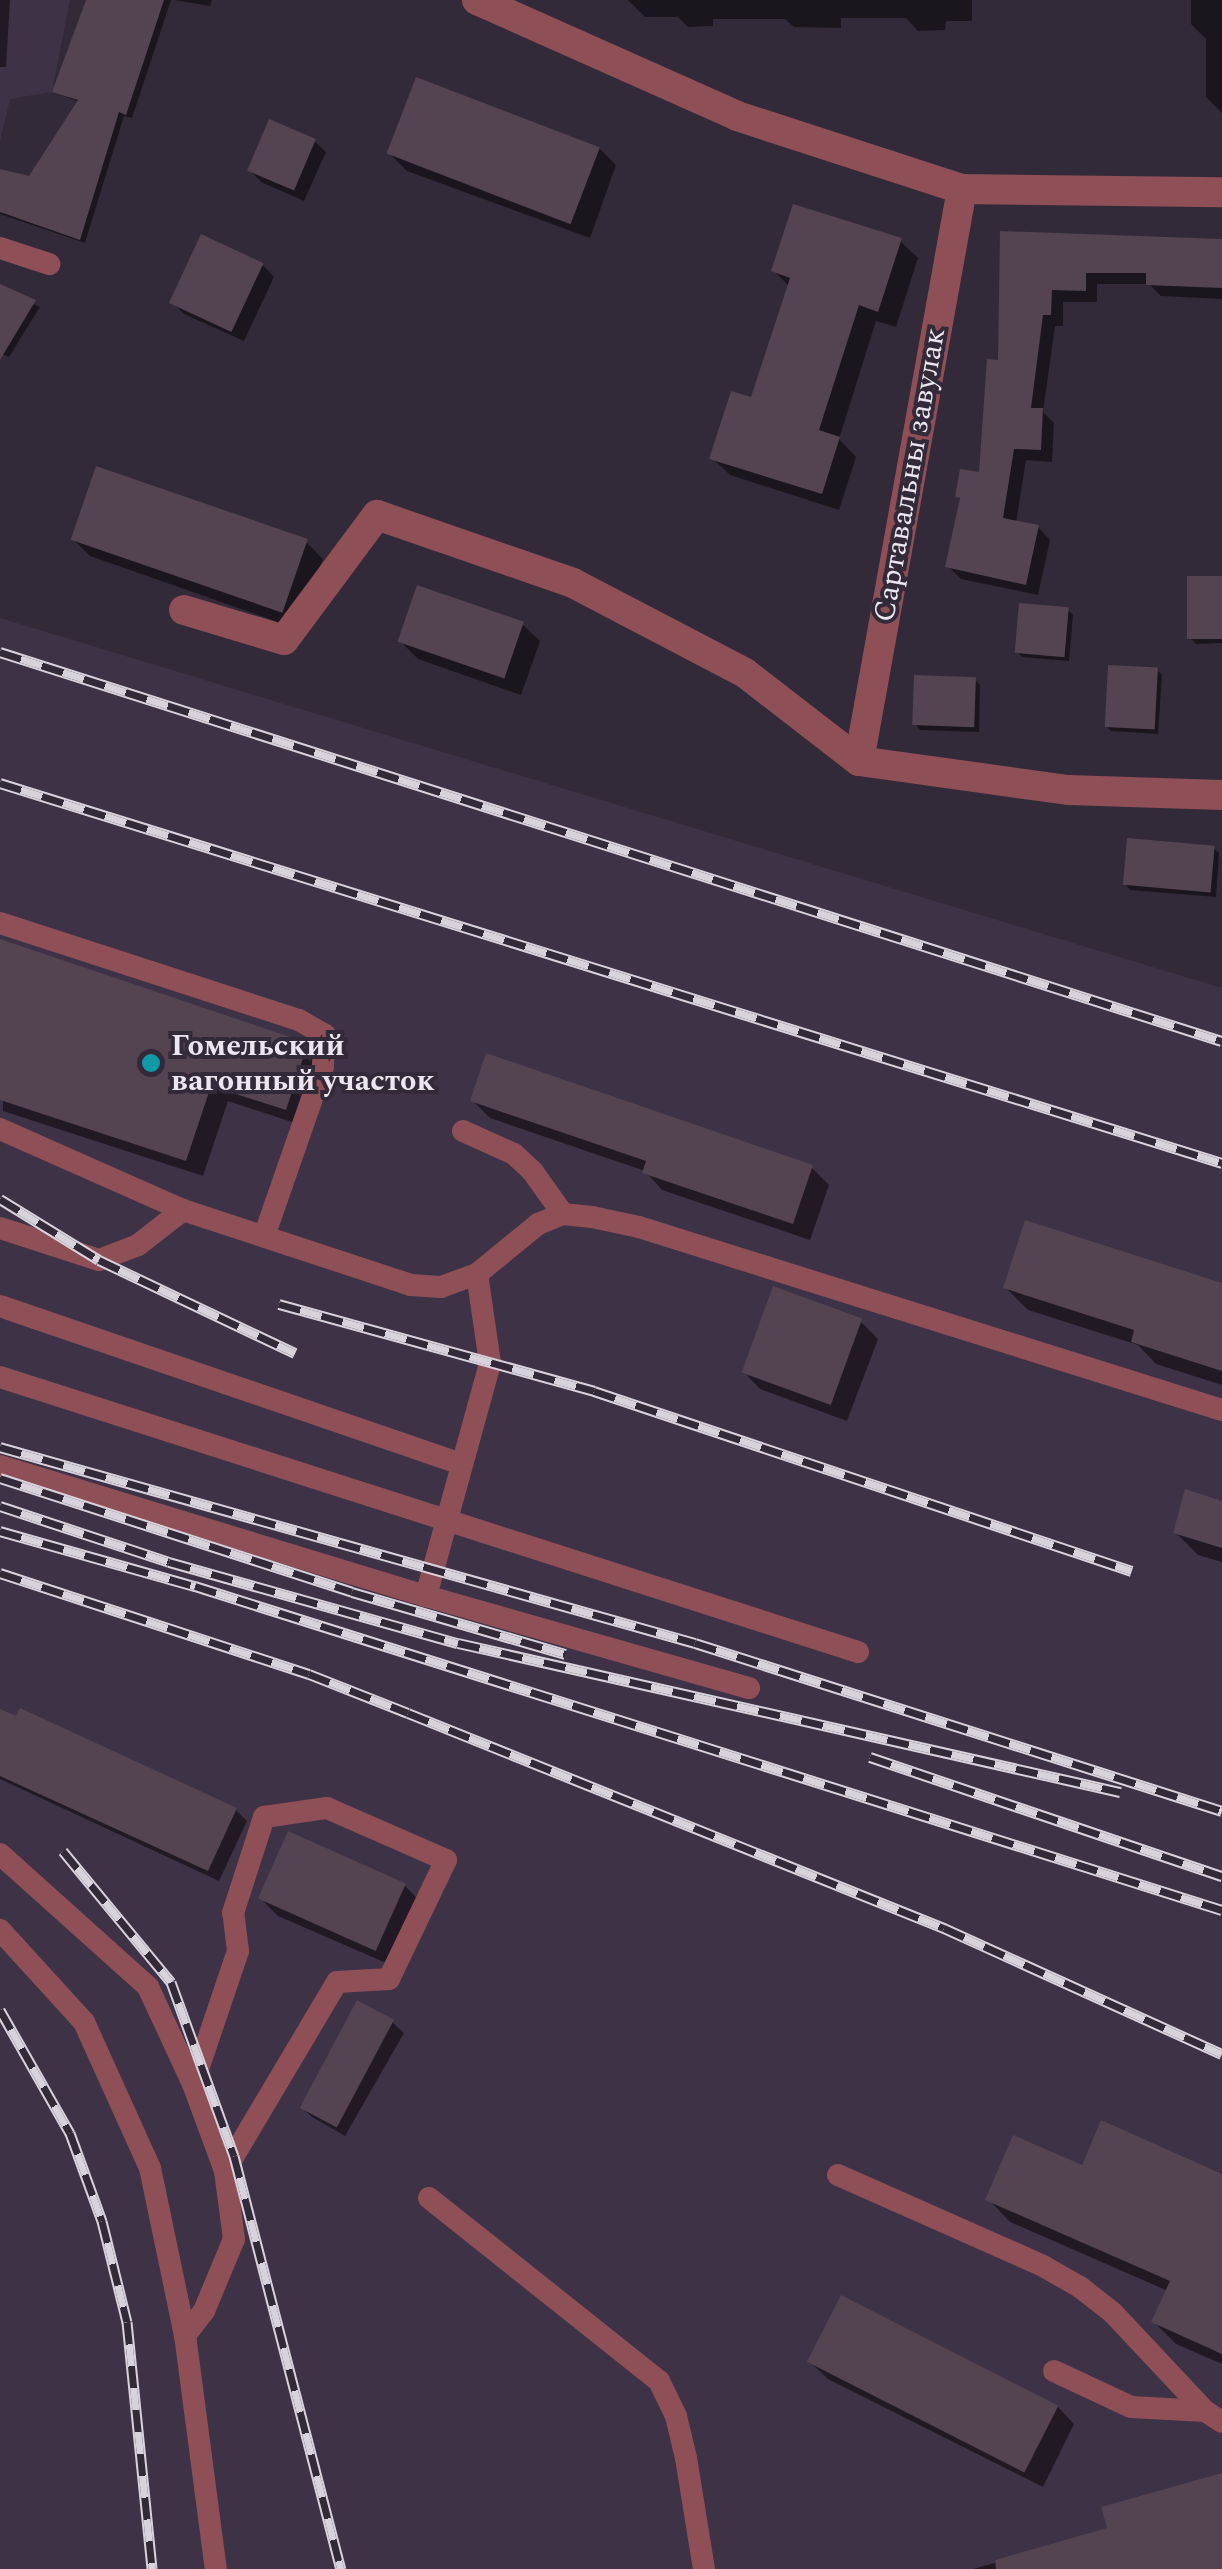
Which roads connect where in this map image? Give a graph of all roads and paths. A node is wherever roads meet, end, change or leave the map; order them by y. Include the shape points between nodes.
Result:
1 (477, 0) edge
2 (962, 189) junction
3 (1222, 192) edge
4 (0, 248) edge
5 (49, 264) dead end
6 (184, 610) dead end
7 (859, 761) junction
8 (1222, 795) edge
9 (0, 923) edge
10 (0, 1129) edge
11 (464, 1131) dead end
12 (183, 1210) junction
13 (563, 1214) junction
14 (0, 1228) edge
15 (264, 1236) junction
16 (476, 1274) junction
17 (0, 1306) edge
18 (0, 1377) edge
19 (1222, 1410) edge
20 (462, 1464) junction
21 (0, 1466) edge
22 (446, 1522) junction
23 (426, 1596) junction
24 (858, 1652) dead end
25 (748, 1688) dead end
26 (0, 1854) edge
27 (0, 1930) edge
28 (193, 2084) junction
29 (225, 2171) junction
30 (838, 2175) dead end
31 (429, 2198) dead end
32 (185, 2334) junction
33 (1054, 2371) dead end
34 (1214, 2417) edge
35 (216, 2569) edge
36 (704, 2569) edge

1 - 2 street via 737,116
2 - 3 street
2 - 7 street, Сартавальны завулак
4 - 5 lane
6 - 7 street via 284,640 376,515 573,583 745,673
7 - 8 street via 1068,790
9 - 15 lane via 299,1020 325,1035 324,1067
10 - 12 lane
11 - 13 lane via 514,1154
12 - 14 lane via 138,1246 99,1260
12 - 15 lane
13 - 16 lane via 538,1224
13 - 19 lane via 638,1227
15 - 16 lane via 411,1285 441,1287
16 - 20 lane via 490,1363
17 - 20 lane
18 - 22 lane
20 - 22 lane
21 - 23 lane
22 - 23 lane
22 - 24 lane
23 - 25 lane
26 - 28 lane via 148,1987
27 - 32 lane via 84,2022 150,2168
28 - 29 lane
28 - 29 lane via 238,1950 233,1914 264,1817 326,1808 446,1860 389,1979 338,1982
29 - 32 lane via 234,2240 204,2311
30 - 34 lane via 1080,2287
31 - 36 lane via 659,2381 676,2416
32 - 35 lane
33 - 34 lane via 1131,2408

